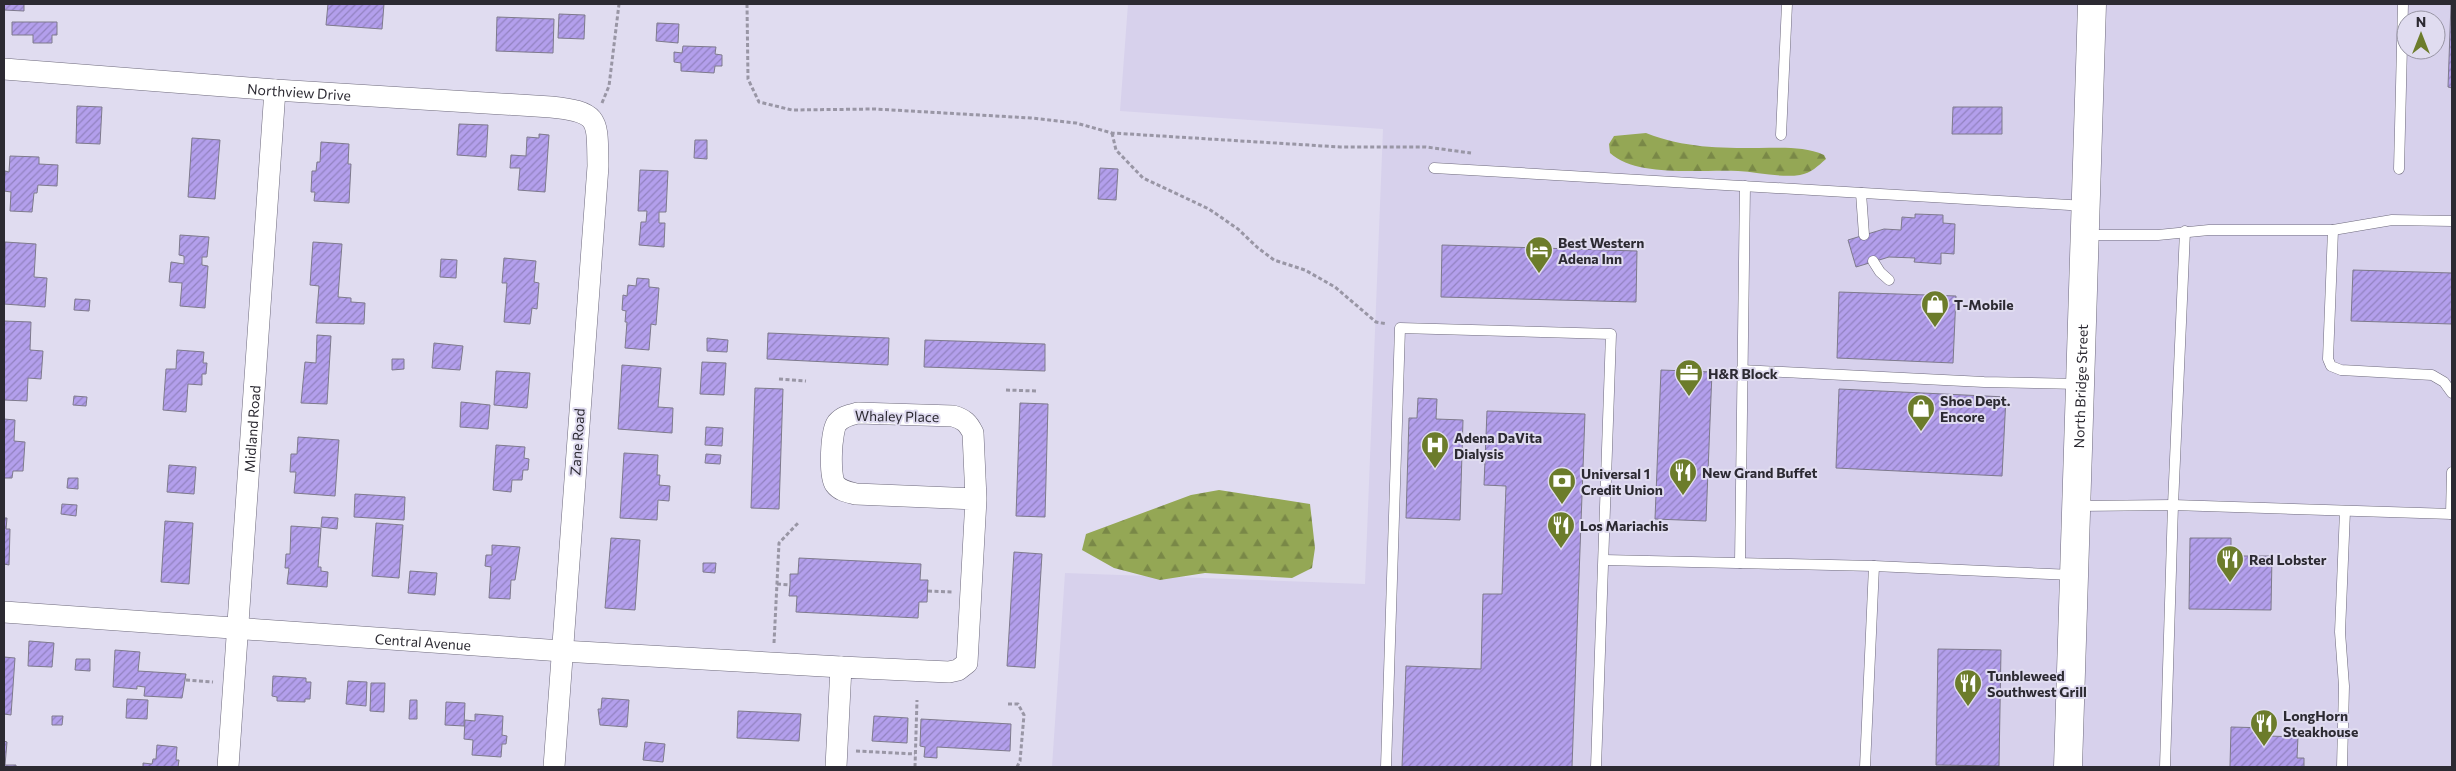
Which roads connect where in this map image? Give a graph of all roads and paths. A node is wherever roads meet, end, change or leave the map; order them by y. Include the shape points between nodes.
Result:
1 (620, 4) edge
2 (747, 4) edge
3 (1786, 4) edge
4 (2092, 4) edge
5 (2403, 4) edge
6 (4, 69) edge
7 (275, 90) junction
8 (592, 118) junction
9 (1112, 133) junction
10 (1781, 135) dead end
11 (1474, 154) dead end
12 (1434, 168) dead end
13 (2399, 169) dead end
14 (1745, 186) junction
15 (1861, 193) junction
16 (2086, 206) junction
17 (2452, 221) edge
18 (2333, 230) junction
19 (2185, 231) junction
20 (1864, 235) dead end
21 (2086, 235) junction
22 (1873, 262) dead end
23 (1889, 280) dead end
24 (1400, 328) junction
25 (1741, 370) junction
26 (779, 379) dead end
27 (806, 381) dead end
28 (2081, 384) junction
29 (1006, 390) dead end
30 (1036, 391) dead end
31 (2452, 393) edge
32 (2452, 472) edge
33 (976, 499) junction
34 (2076, 506) junction
35 (2173, 506) junction
36 (2345, 510) junction
37 (2451, 514) edge
38 (799, 522) dead end
39 (1604, 560) junction
40 (1740, 563) junction
41 (1874, 566) junction
42 (2075, 575) junction
43 (777, 584) junction
44 (790, 584) dead end
45 (4, 612) edge
46 (238, 629) junction
47 (562, 651) junction
48 (773, 663) junction
49 (841, 667) junction
50 (186, 680) dead end
51 (234, 682) junction
52 (917, 700) dead end
53 (1008, 704) dead end
54 (849, 750) dead end
55 (916, 754) junction
56 (228, 767) edge
57 (554, 767) edge
58 (836, 767) edge
59 (915, 767) edge
60 (1017, 767) edge
61 (1386, 767) edge
62 (1596, 767) edge
63 (1865, 767) edge
64 (2068, 767) edge
65 (2165, 767) edge
66 (2342, 767) edge

1 - 8 path via 609,86
2 - 9 path via 748,79 759,102 792,110 876,109 1031,118 1076,123
3 - 10 lane
4 - 16 main road, North Bridge Street
5 - 13 lane
6 - 7 street, Northview Drive
7 - 8 street, Northview Drive via 551,107 584,112
7 - 46 street, Midland Road
8 - 47 street, Zane Road via 596,127 598,166
9 - 11 path via 1340,147 1426,147
9 - 24 path via 1116,150 1144,178 1208,209 1238,229 1274,260 1305,270 1335,287 1376,322
12 - 14 lane
14 - 15 lane
14 - 25 lane
15 - 16 lane
15 - 20 lane
16 - 21 main road, North Bridge Street
17 - 18 lane via 2392,220
18 - 19 lane
18 - 31 lane via 2328,350 2331,366 2341,370 2432,375 2444,382
19 - 21 lane via 2158,235
19 - 35 lane
21 - 28 main road, North Bridge Street
22 - 23 lane
24 - 39 lane via 1612,334
24 - 61 lane
25 - 28 lane
25 - 40 lane
26 - 27 path
28 - 34 main road, North Bridge Street
29 - 30 path
32 - 37 lane
33 - 33 street, Whaley Place via 973,434 969,424 962,419 858,413 845,416 837,423 833,432 832,470 835,483 842,491
33 - 49 street, Whaley Place via 967,663 949,672
34 - 35 lane
34 - 42 main road, North Bridge Street
35 - 36 lane
35 - 65 lane
36 - 37 lane
36 - 66 lane via 2340,632 2344,686
38 - 43 path via 779,543
39 - 40 lane
39 - 62 lane
40 - 41 lane
41 - 42 lane
41 - 63 lane
42 - 64 main road, North Bridge Street
43 - 44 path
43 - 48 path
45 - 46 street, Central Avenue
46 - 47 street, Central Avenue
46 - 51 street, Midland Road
47 - 48 street, Central Avenue
47 - 57 street, Zane Road
48 - 49 street, Central Avenue
49 - 58 street
50 - 51 path
51 - 56 street, Midland Road
52 - 55 path
53 - 60 path via 1018,704 1024,715
54 - 55 path
55 - 59 path

